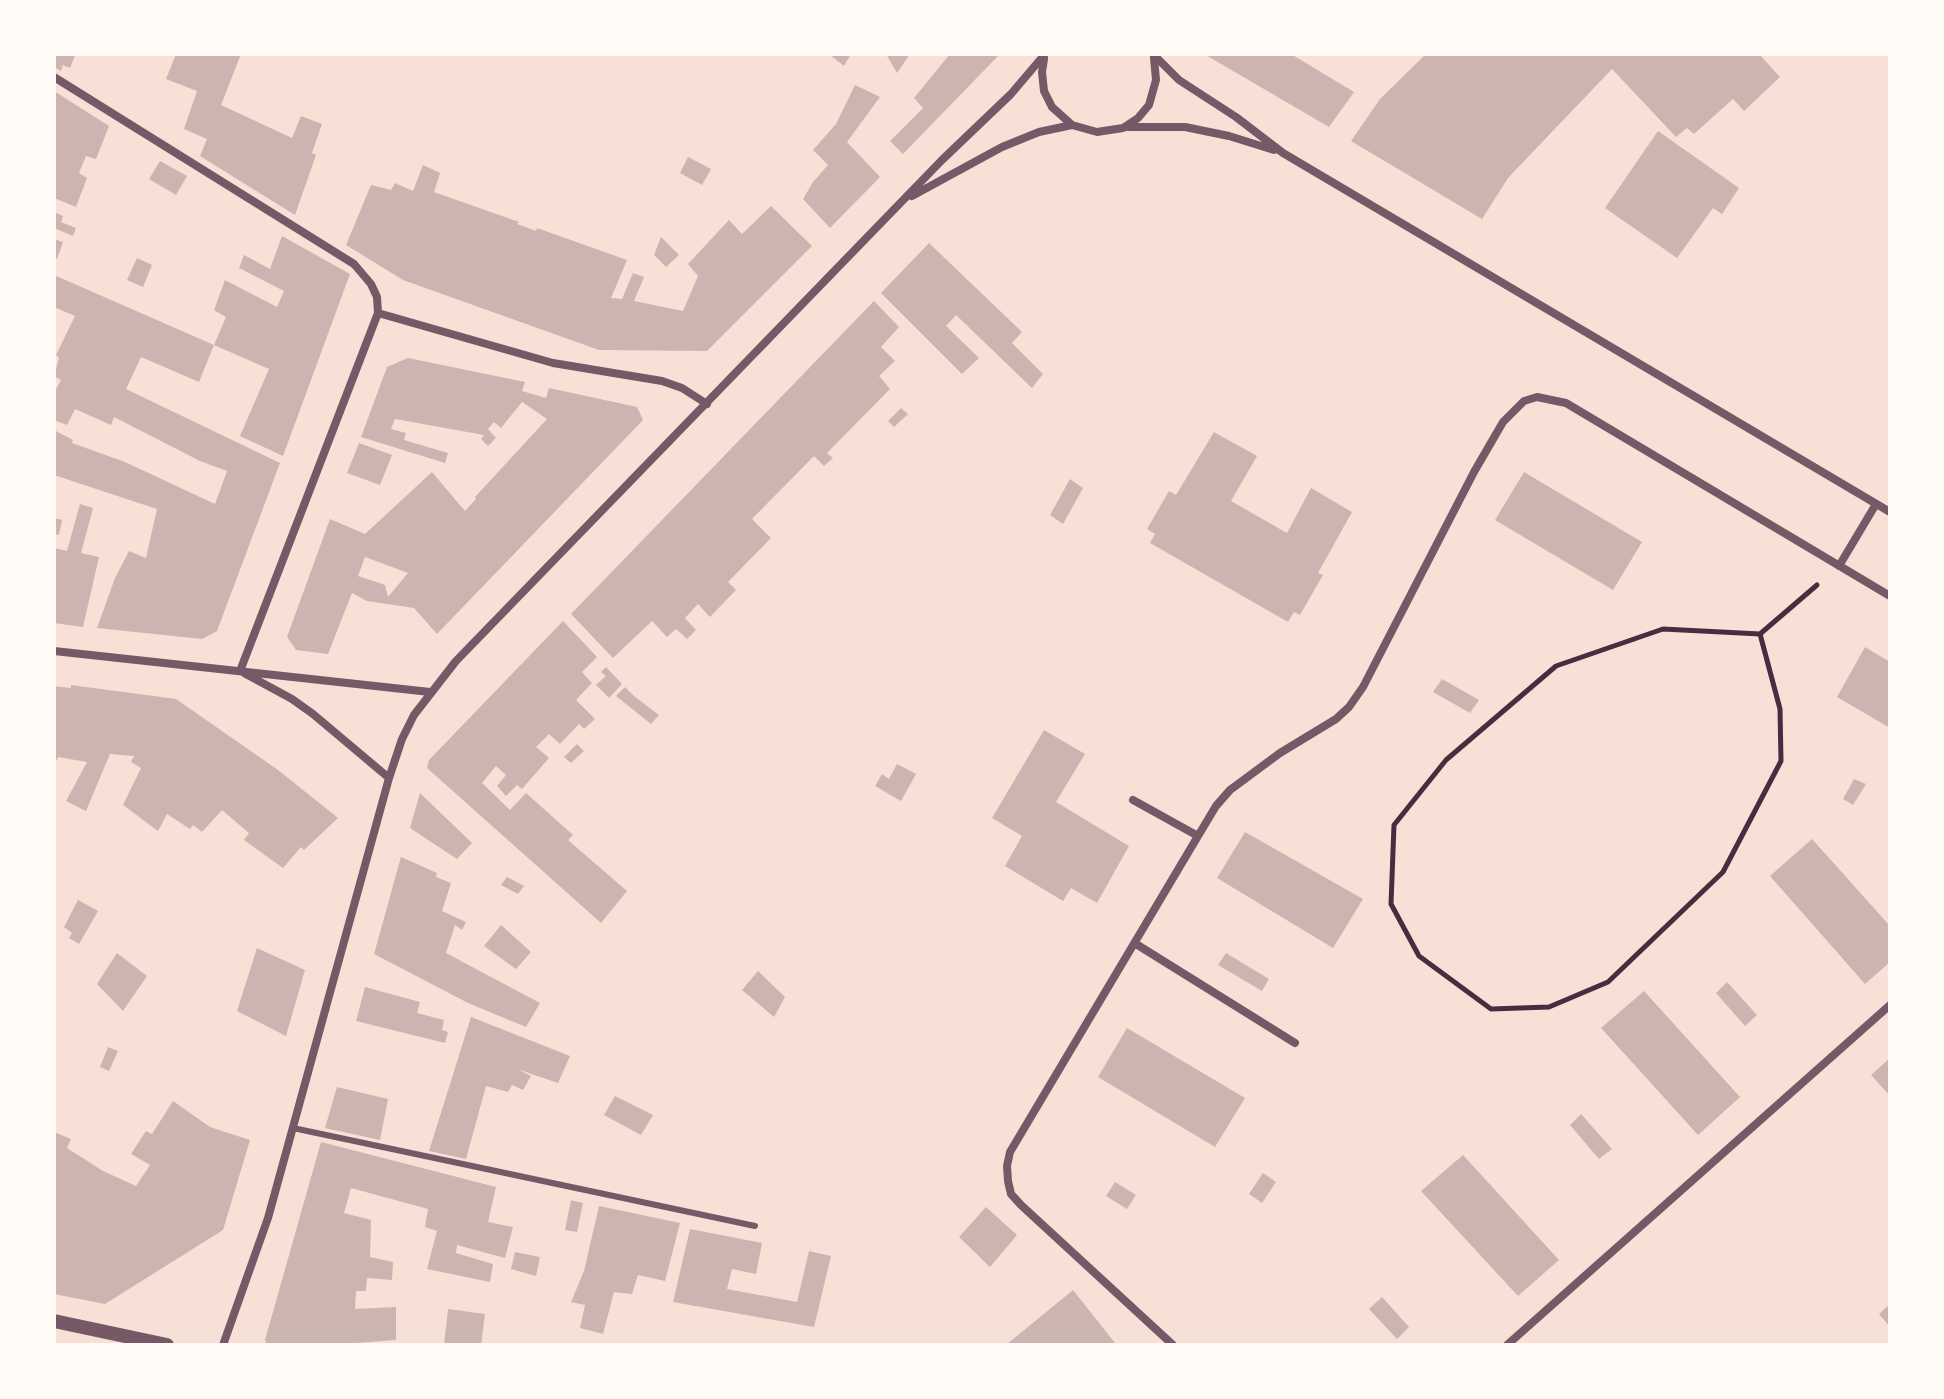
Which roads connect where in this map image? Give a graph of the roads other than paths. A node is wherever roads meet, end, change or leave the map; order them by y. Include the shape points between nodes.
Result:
1 (1046, 54) edge
2 (1153, 54) edge
3 (54, 77) edge
4 (1072, 125) junction
5 (1123, 128) junction
6 (1283, 153) junction
7 (904, 201) junction
8 (378, 313) junction
9 (707, 404) junction
10 (1876, 504) junction
11 (1890, 512) edge
12 (1839, 566) junction
13 (1890, 596) edge
14 (54, 651) edge
15 (240, 671) junction
16 (430, 692) junction
17 (389, 778) junction
18 (1133, 800) dead end
19 (1198, 836) junction
20 (1136, 944) junction
21 (1890, 1005) edge
22 (1295, 1043) dead end
23 (293, 1128) junction
24 (755, 1226) dead end
25 (54, 1321) edge
26 (167, 1345) edge
27 (223, 1345) edge
28 (1173, 1345) edge
29 (1507, 1345) edge

1 - 4 street via 1044,91 1057,114
1 - 7 street
2 - 5 street via 1157,71 1152,97 1138,118
2 - 6 street via 1189,88
3 - 8 street via 354,264 371,284
4 - 5 street via 1097,132
4 - 7 street via 1002,147
5 - 6 street via 1202,130
6 - 10 street
7 - 9 street
8 - 9 street via 553,363 662,381
8 - 15 street
9 - 16 street
10 - 11 street
10 - 12 street
12 - 13 street
12 - 19 street via 1566,403 1537,397 1524,401 1503,422 1474,472 1349,707 1230,790
14 - 15 street
15 - 16 street
15 - 17 street via 302,706
16 - 17 street via 402,739
17 - 23 street
18 - 19 street
19 - 20 street
20 - 22 street
20 - 28 street via 1010,1152 1008,1181 1021,1205
21 - 29 street
23 - 24 lane
23 - 27 street
25 - 26 street

